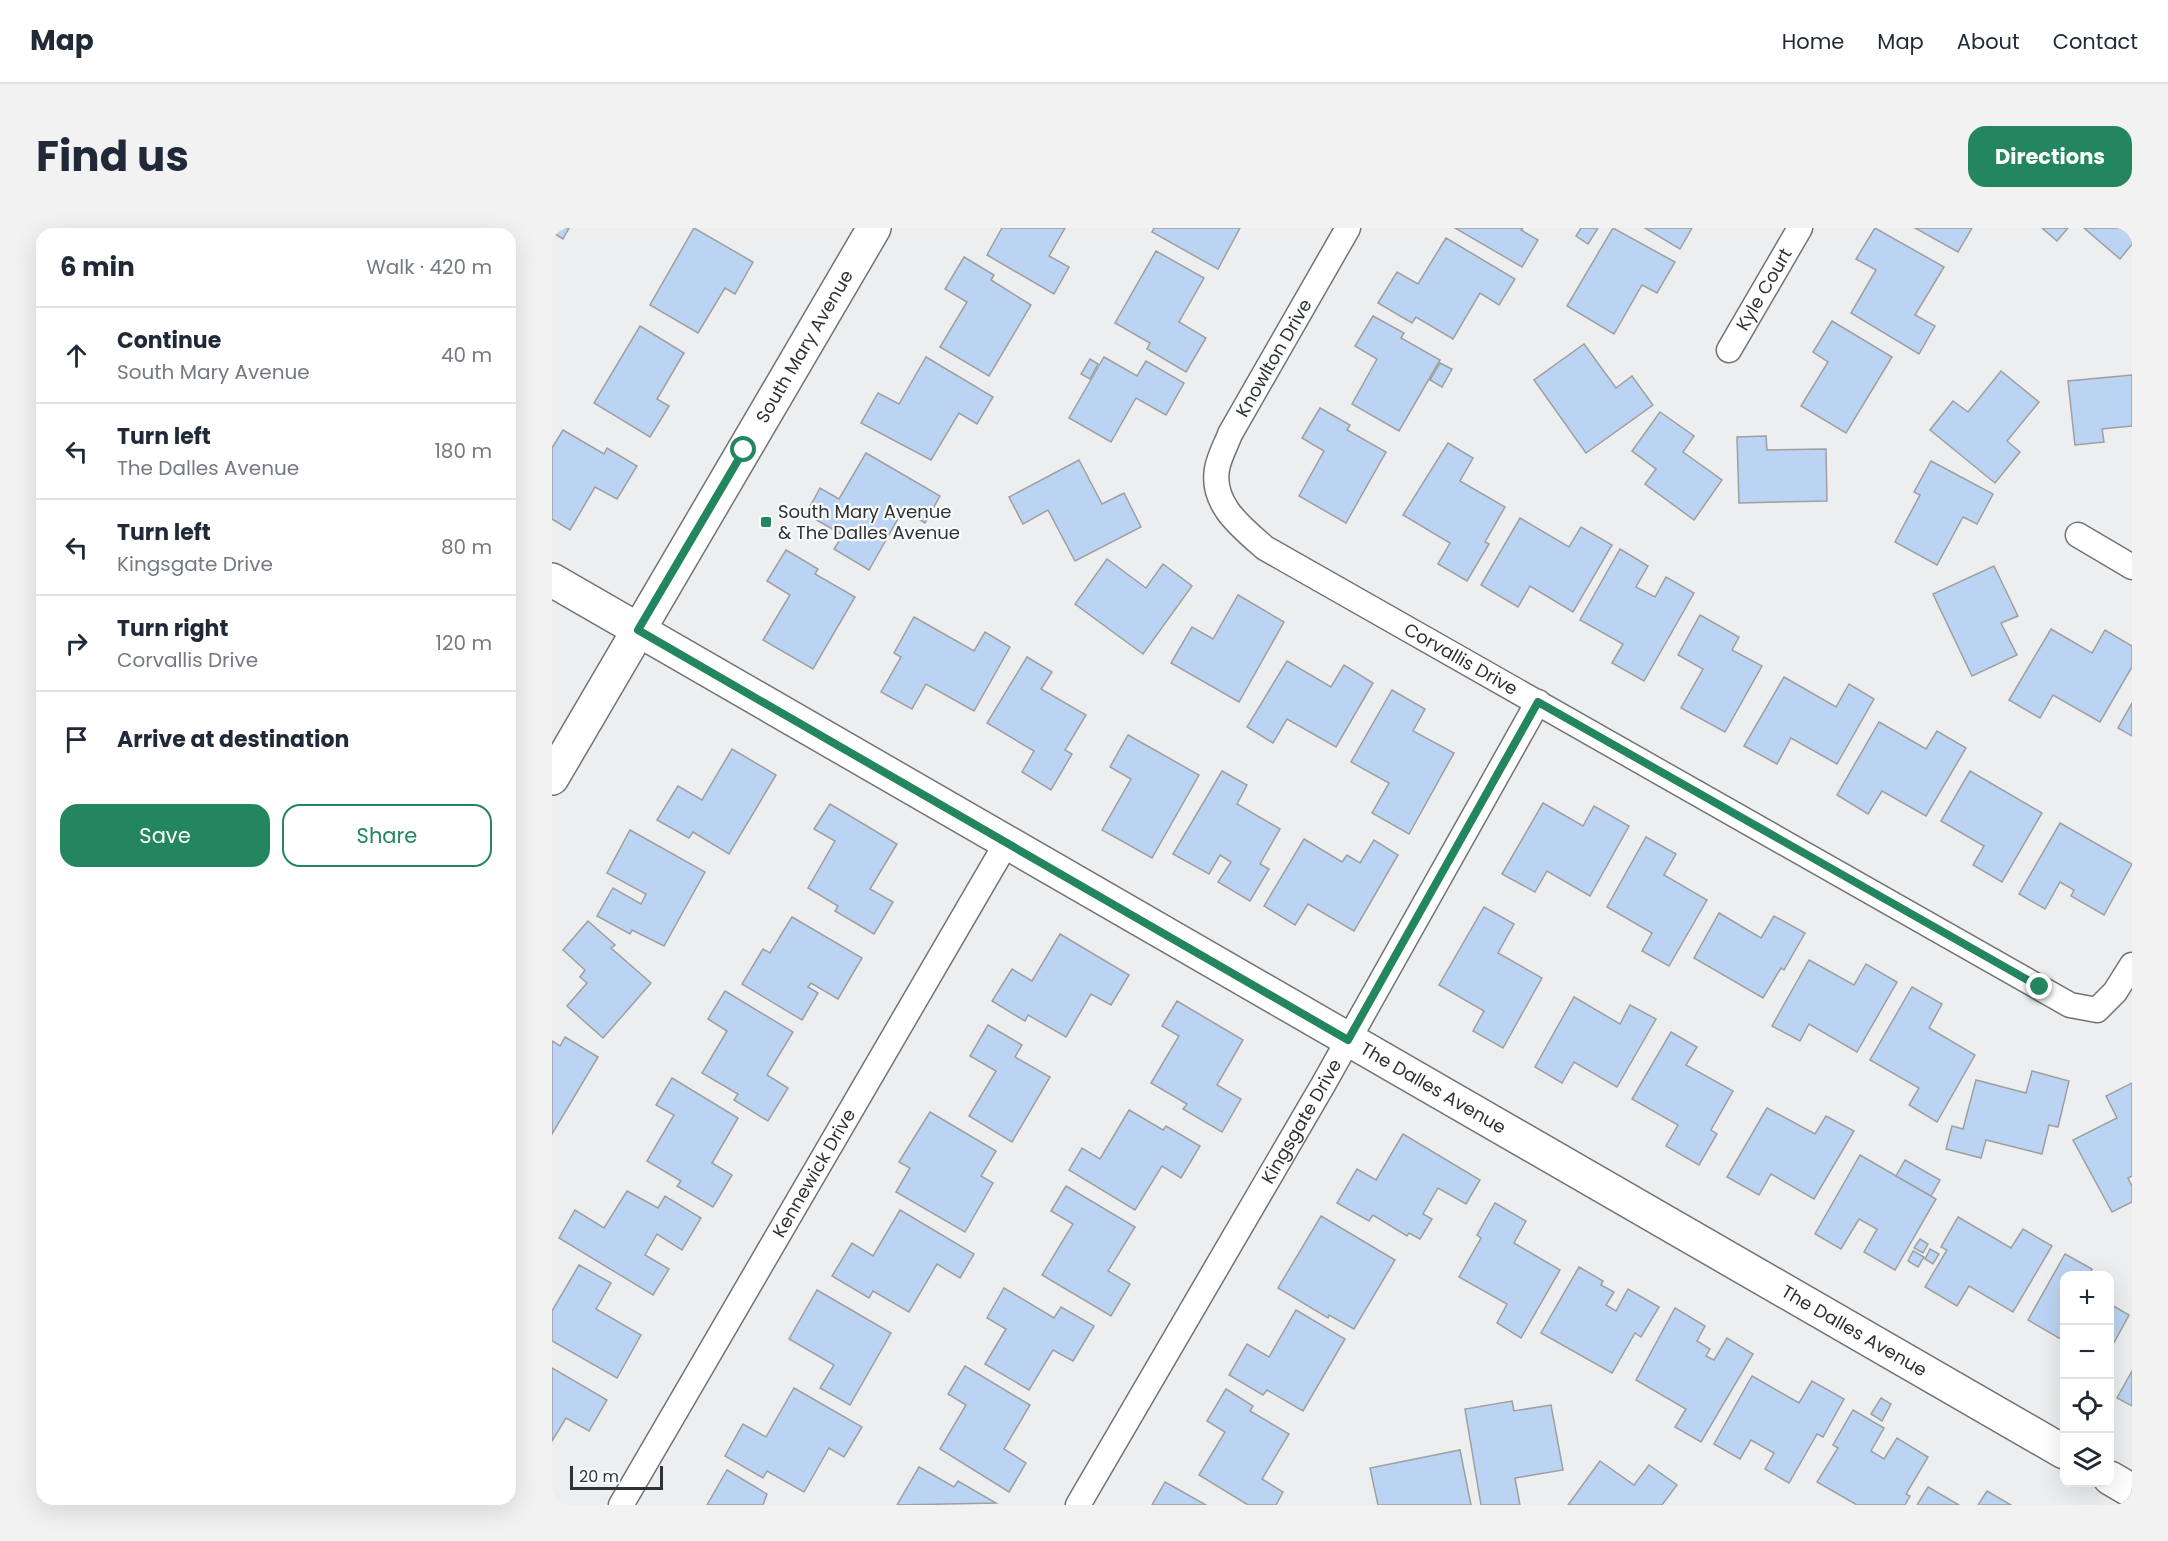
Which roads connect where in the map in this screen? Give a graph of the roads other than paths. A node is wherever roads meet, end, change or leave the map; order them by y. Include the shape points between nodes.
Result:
1 (874, 228) edge
2 (1348, 228) edge
3 (1800, 228) edge
4 (1729, 350) dead end
5 (1217, 495) joint
6 (2078, 535) dead end
7 (2132, 567) edge
8 (552, 580) edge
9 (638, 630) junction
10 (1538, 702) junction
11 (552, 778) edge
12 (1007, 842) junction
13 (2132, 965) edge
14 (1348, 1040) junction
15 (2060, 1450) edge
16 (2114, 1481) edge
17 (2132, 1491) edge
18 (621, 1505) edge
19 (1078, 1505) edge

1 - 9 street, South Mary Avenue
2 - 5 street, Knowlton Drive via 1230,434 1217,469
3 - 4 street, Kyle Court
5 - 10 street, Corvallis Drive via 1238,524 1265,548
6 - 7 street
8 - 9 street, The Dalles Avenue
9 - 11 street, South Mary Avenue
9 - 12 street, The Dalles Avenue
10 - 13 street, Corvallis Drive via 2070,1005 2097,1010 2115,992
10 - 14 street, Kingsgate Drive
12 - 14 street, The Dalles Avenue
12 - 18 street, Kennewick Drive
14 - 15 street, The Dalles Avenue
14 - 19 street, Kingsgate Drive
16 - 17 street

